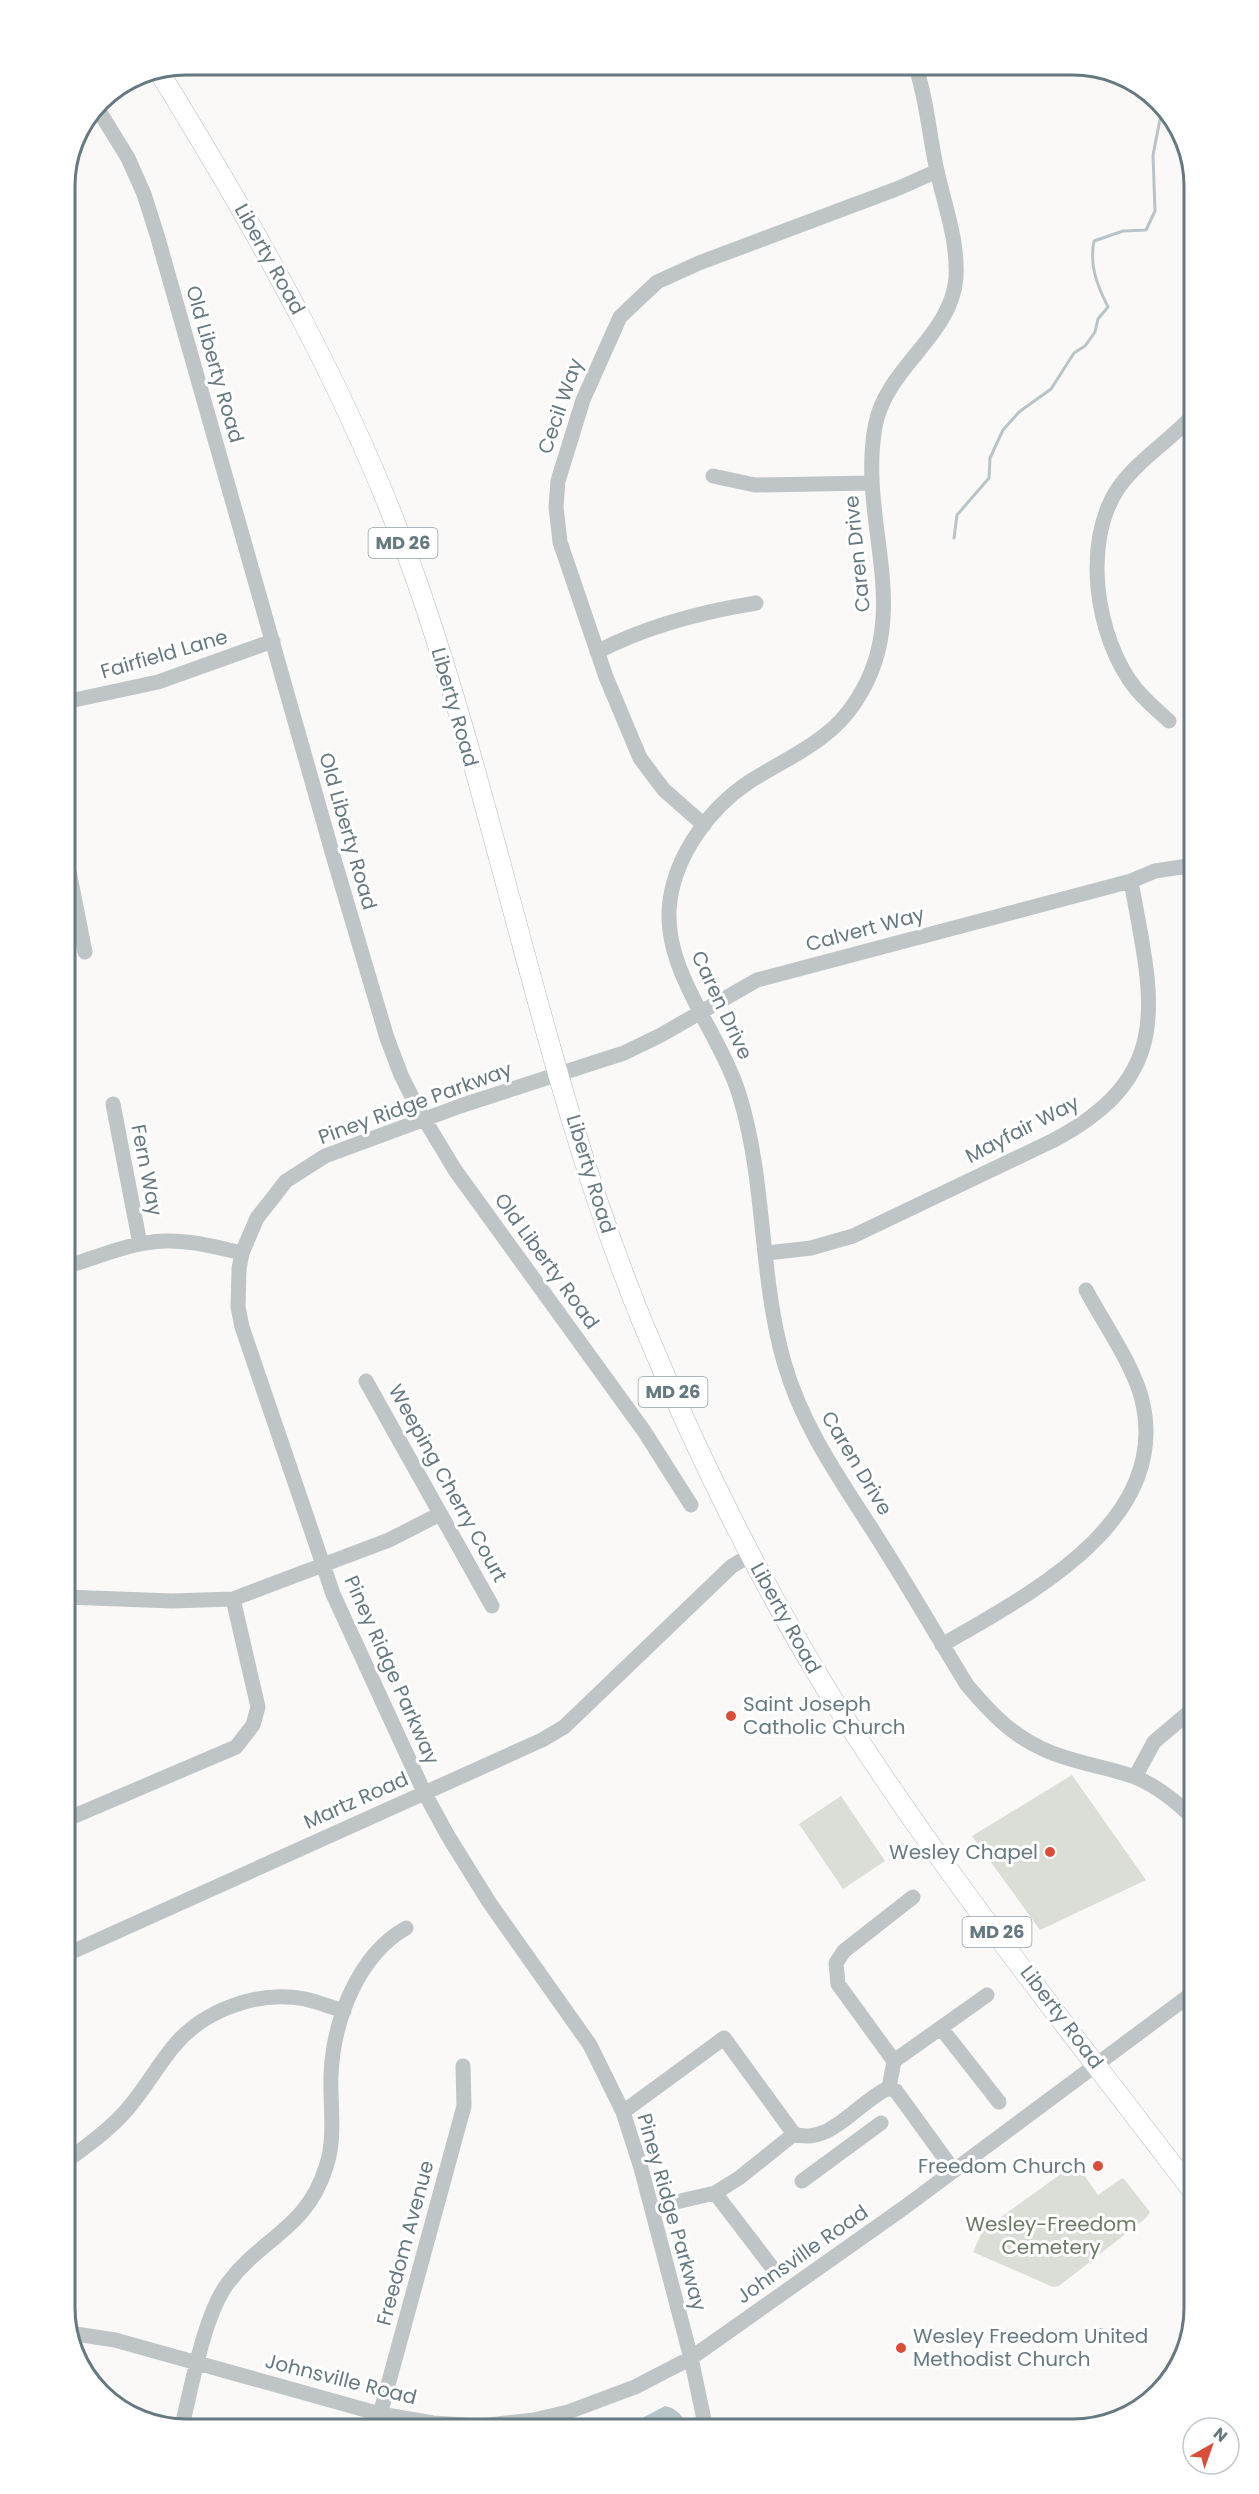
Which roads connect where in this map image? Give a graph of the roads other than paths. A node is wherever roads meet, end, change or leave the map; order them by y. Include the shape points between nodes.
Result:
1 (918, 75) edge
2 (162, 77) edge
3 (101, 114) edge
4 (937, 171) junction
5 (1184, 423) edge
6 (713, 476) dead end
7 (871, 483) junction
8 (756, 603) dead end
9 (273, 641) junction
10 (597, 652) junction
11 (75, 700) edge
12 (1169, 721) dead end
13 (704, 825) junction
14 (1184, 867) edge
15 (1131, 881) junction
16 (75, 901) edge
17 (85, 951) dead end
18 (702, 1011) junction
19 (560, 1075) junction
20 (113, 1104) dead end
21 (424, 1118) junction
22 (140, 1244) junction
23 (242, 1252) junction
24 (767, 1253) junction
25 (75, 1264) edge
26 (1086, 1290) dead end
27 (366, 1381) dead end
28 (691, 1506) dead end
29 (440, 1514) junction
30 (751, 1556) junction
31 (323, 1565) junction
32 (75, 1597) edge
33 (233, 1599) junction
34 (492, 1606) dead end
35 (942, 1645) junction
36 (1184, 1716) edge
37 (1135, 1778) junction
38 (424, 1792) junction
39 (1184, 1810) edge
40 (75, 1815) edge
41 (913, 1897) dead end
42 (406, 1928) dead end
43 (75, 1950) edge
44 (987, 1995) dead end
45 (1184, 2000) edge
46 (344, 2011) junction
47 (941, 2028) junction
48 (894, 2061) junction
49 (463, 2066) dead end
50 (1098, 2066) junction
51 (889, 2088) junction
52 (999, 2102) dead end
53 (623, 2112) junction
54 (880, 2123) dead end
55 (830, 2129) junction
56 (794, 2134) junction
57 (845, 2149) junction
58 (75, 2154) edge
59 (954, 2171) junction
60 (1184, 2180) edge
61 (802, 2181) dead end
62 (715, 2193) junction
63 (676, 2202) dead end
64 (774, 2270) dead end
65 (78, 2334) edge
66 (691, 2358) junction
67 (198, 2363) junction
68 (381, 2414) junction
69 (184, 2419) edge
70 (379, 2419) edge
71 (410, 2419) edge
72 (538, 2419) edge
73 (704, 2419) edge

1 - 4 street, Caren Drive
2 - 19 main road, Liberty Road / MD 26 via 297,307 387,502 436,641
3 - 9 street, Old Liberty Road via 144,194
4 - 7 street, Caren Drive via 956,252 954,294 942,319 894,380 881,406 875,424
4 - 10 street, Cecil Way via 668,277 643,293 620,317 583,400 563,460 556,496 560,542
5 - 12 street via 1119,488 1104,521 1096,561 1110,640 1136,688
6 - 7 street via 755,485
7 - 13 street, Caren Drive via 885,583 885,613 880,649 865,687 852,708 823,738 739,789
8 - 10 street via 658,626
9 - 11 street, Fairfield Lane via 158,682
9 - 21 street, Old Liberty Road via 387,1038
10 - 13 street, Cecil Way via 640,758 664,790
13 - 18 street, Caren Drive via 686,851 678,872 670,897 669,921 680,970
14 - 15 street, Calvert Way via 1155,871
15 - 18 street, Calvert Way via 769,976 743,986
15 - 24 street, Mayfair Way via 1146,965 1149,1019 1135,1067 1104,1109 1052,1141 853,1236 818,1246
16 - 17 street
18 - 19 street, Calvert Way via 642,1045
18 - 24 street, Caren Drive via 728,1065 744,1112
19 - 21 street, Piney Ridge Parkway
19 - 30 main road, Liberty Road / MD 26 via 605,1224 630,1290 693,1437
20 - 22 street, Fern Way
21 - 23 street, Piney Ridge Parkway via 325,1156 298,1172 264,1207
21 - 28 street, Old Liberty Road via 456,1170 656,1450
22 - 23 street via 192,1242
22 - 25 street
23 - 31 street, Piney Ridge Parkway via 238,1289 242,1327
24 - 35 street, Caren Drive via 776,1329 801,1411
26 - 35 street via 1142,1397 1144,1449 1134,1488 1112,1522 1064,1567
27 - 29 street, Weeping Cherry Court
29 - 31 street via 389,1540
29 - 34 street, Weeping Cherry Court
30 - 38 street, Martz Road via 732,1566 564,1727
30 - 50 main road, Liberty Road / MD 26 via 830,1694 891,1788
31 - 33 street
31 - 38 street, Piney Ridge Parkway
32 - 33 street
33 - 40 street via 258,1707 246,1737 237,1747
35 - 37 street, Caren Drive via 967,1684 1011,1731 1043,1749
36 - 37 street via 1154,1742
37 - 39 street, Caren Drive
38 - 43 street, Martz Road
38 - 53 street, Piney Ridge Parkway via 489,1902 590,2045
41 - 48 street via 844,1951 836,1963 838,1984
42 - 46 street via 389,1937 367,1962
44 - 47 street
45 - 50 street, Johnsville Road
46 - 58 street via 284,1997 242,2003 207,2018 174,2045 123,2114
46 - 67 street via 331,2073 331,2147 323,2177 297,2221 228,2283 214,2309
47 - 48 street
47 - 52 street
48 - 51 street
49 - 68 street, Freedom Avenue via 464,2106
50 - 59 street, Johnsville Road
50 - 60 main road, Liberty Road / MD 26
51 - 55 street
51 - 59 street via 896,2091
53 - 56 street via 724,2038
53 - 66 street, Piney Ridge Parkway
54 - 57 street
55 - 56 street via 806,2138
55 - 57 street
56 - 62 street
57 - 61 street
59 - 66 street, Johnsville Road
62 - 63 street
62 - 64 street
65 - 67 street, Johnsville Road via 115,2340
66 - 72 street, Johnsville Road via 597,2403
66 - 73 street, Piney Ridge Parkway
67 - 68 street, Johnsville Road
67 - 69 street
68 - 70 street, Freedom Avenue
68 - 71 street, Johnsville Road

